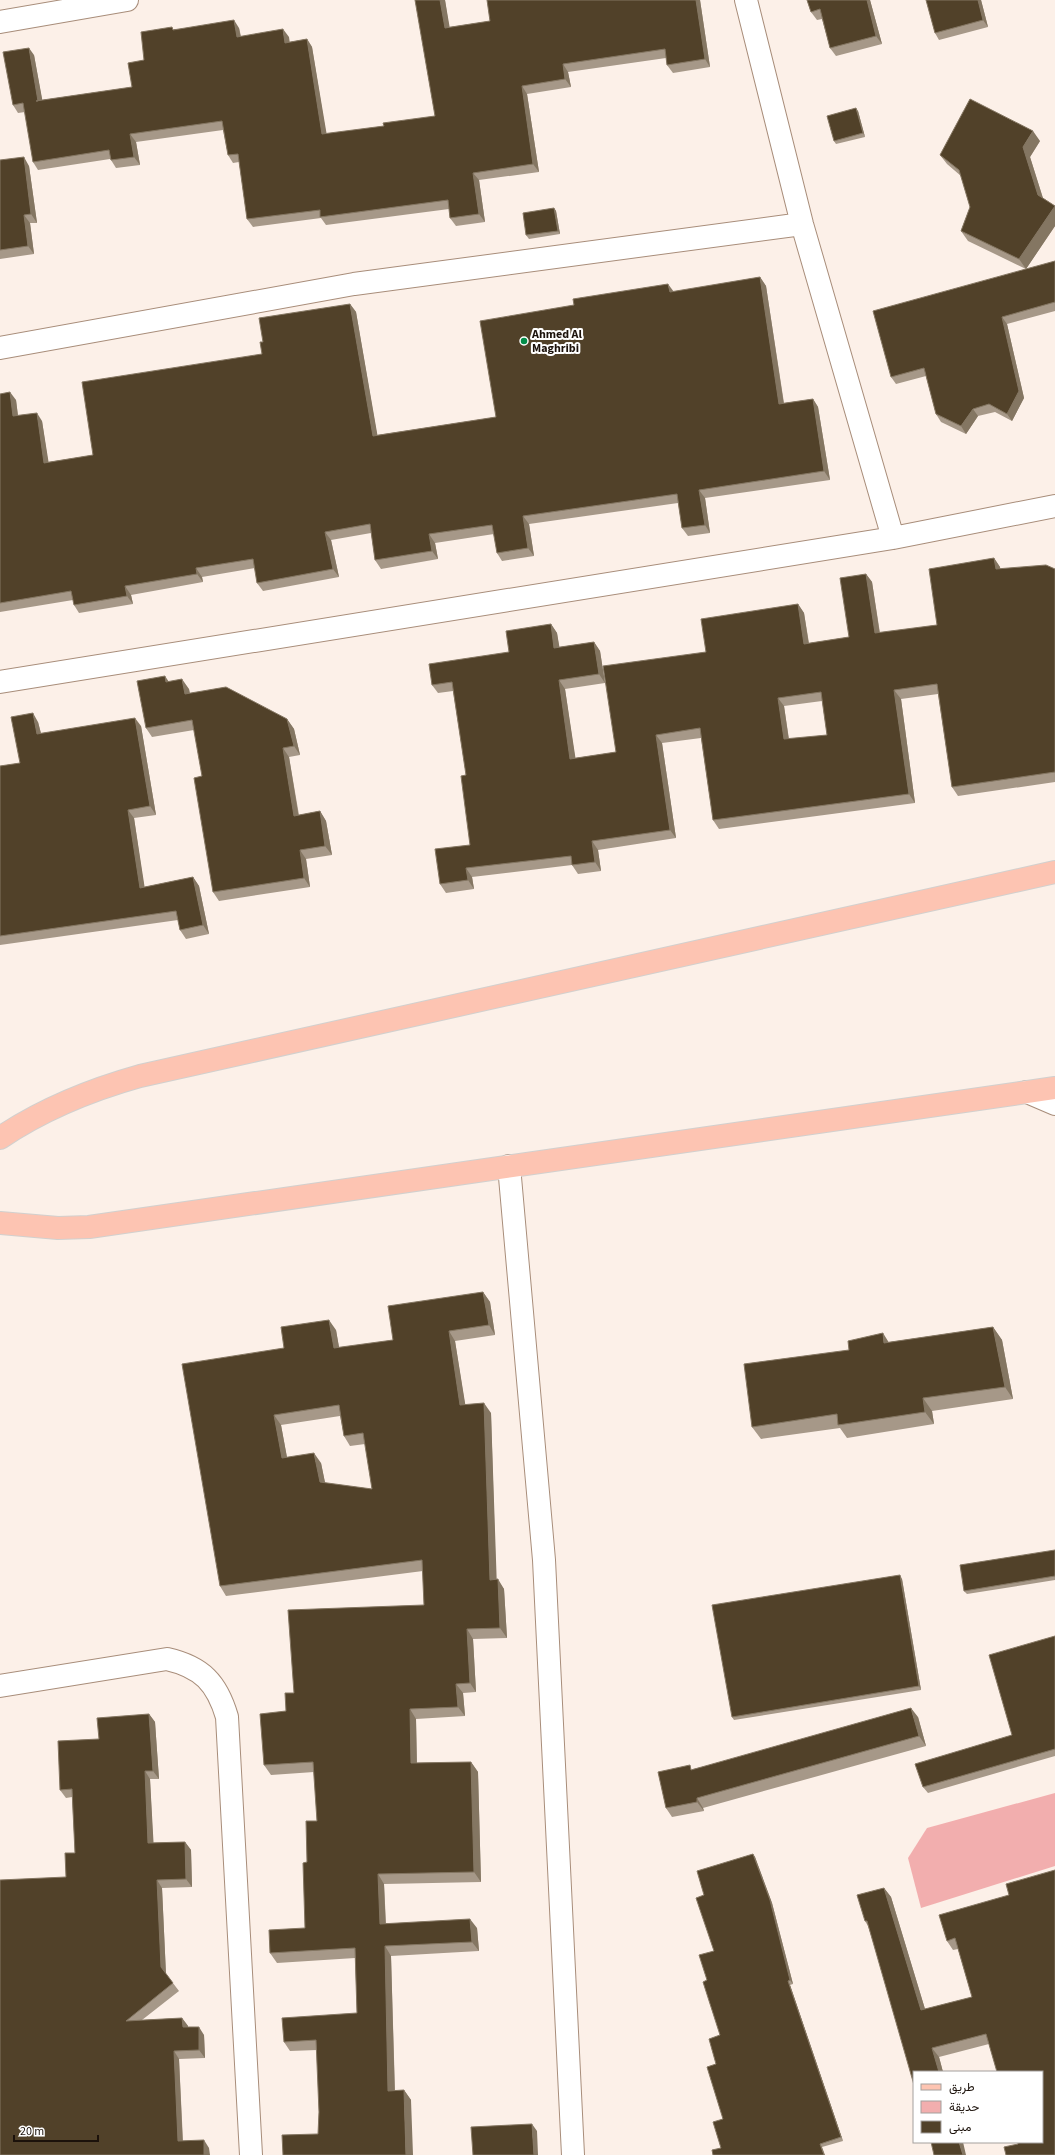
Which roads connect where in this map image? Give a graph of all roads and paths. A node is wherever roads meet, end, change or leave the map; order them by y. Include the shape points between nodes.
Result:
1 (127, 0) edge
2 (746, 0) edge
3 (0, 22) edge
4 (802, 224) junction
5 (0, 348) edge
6 (1055, 506) edge
7 (893, 538) junction
8 (0, 682) edge
9 (1055, 872) edge
10 (1055, 1088) edge
11 (1027, 1092) junction
12 (1055, 1104) edge
13 (0, 1138) edge
14 (509, 1166) junction
15 (0, 1223) edge
16 (0, 1686) edge
17 (251, 2155) edge
18 (573, 2155) edge

1 - 3 street
2 - 4 street
4 - 5 street via 354,284
4 - 7 street
6 - 7 street
7 - 8 street
9 - 13 main road via 140,1076 74,1097
10 - 11 main road
11 - 12 street
11 - 14 main road
14 - 15 main road via 89,1227 58,1228
14 - 18 street via 544,1560
16 - 17 street via 167,1659 185,1663 200,1672 213,1684 222,1700 228,1717

